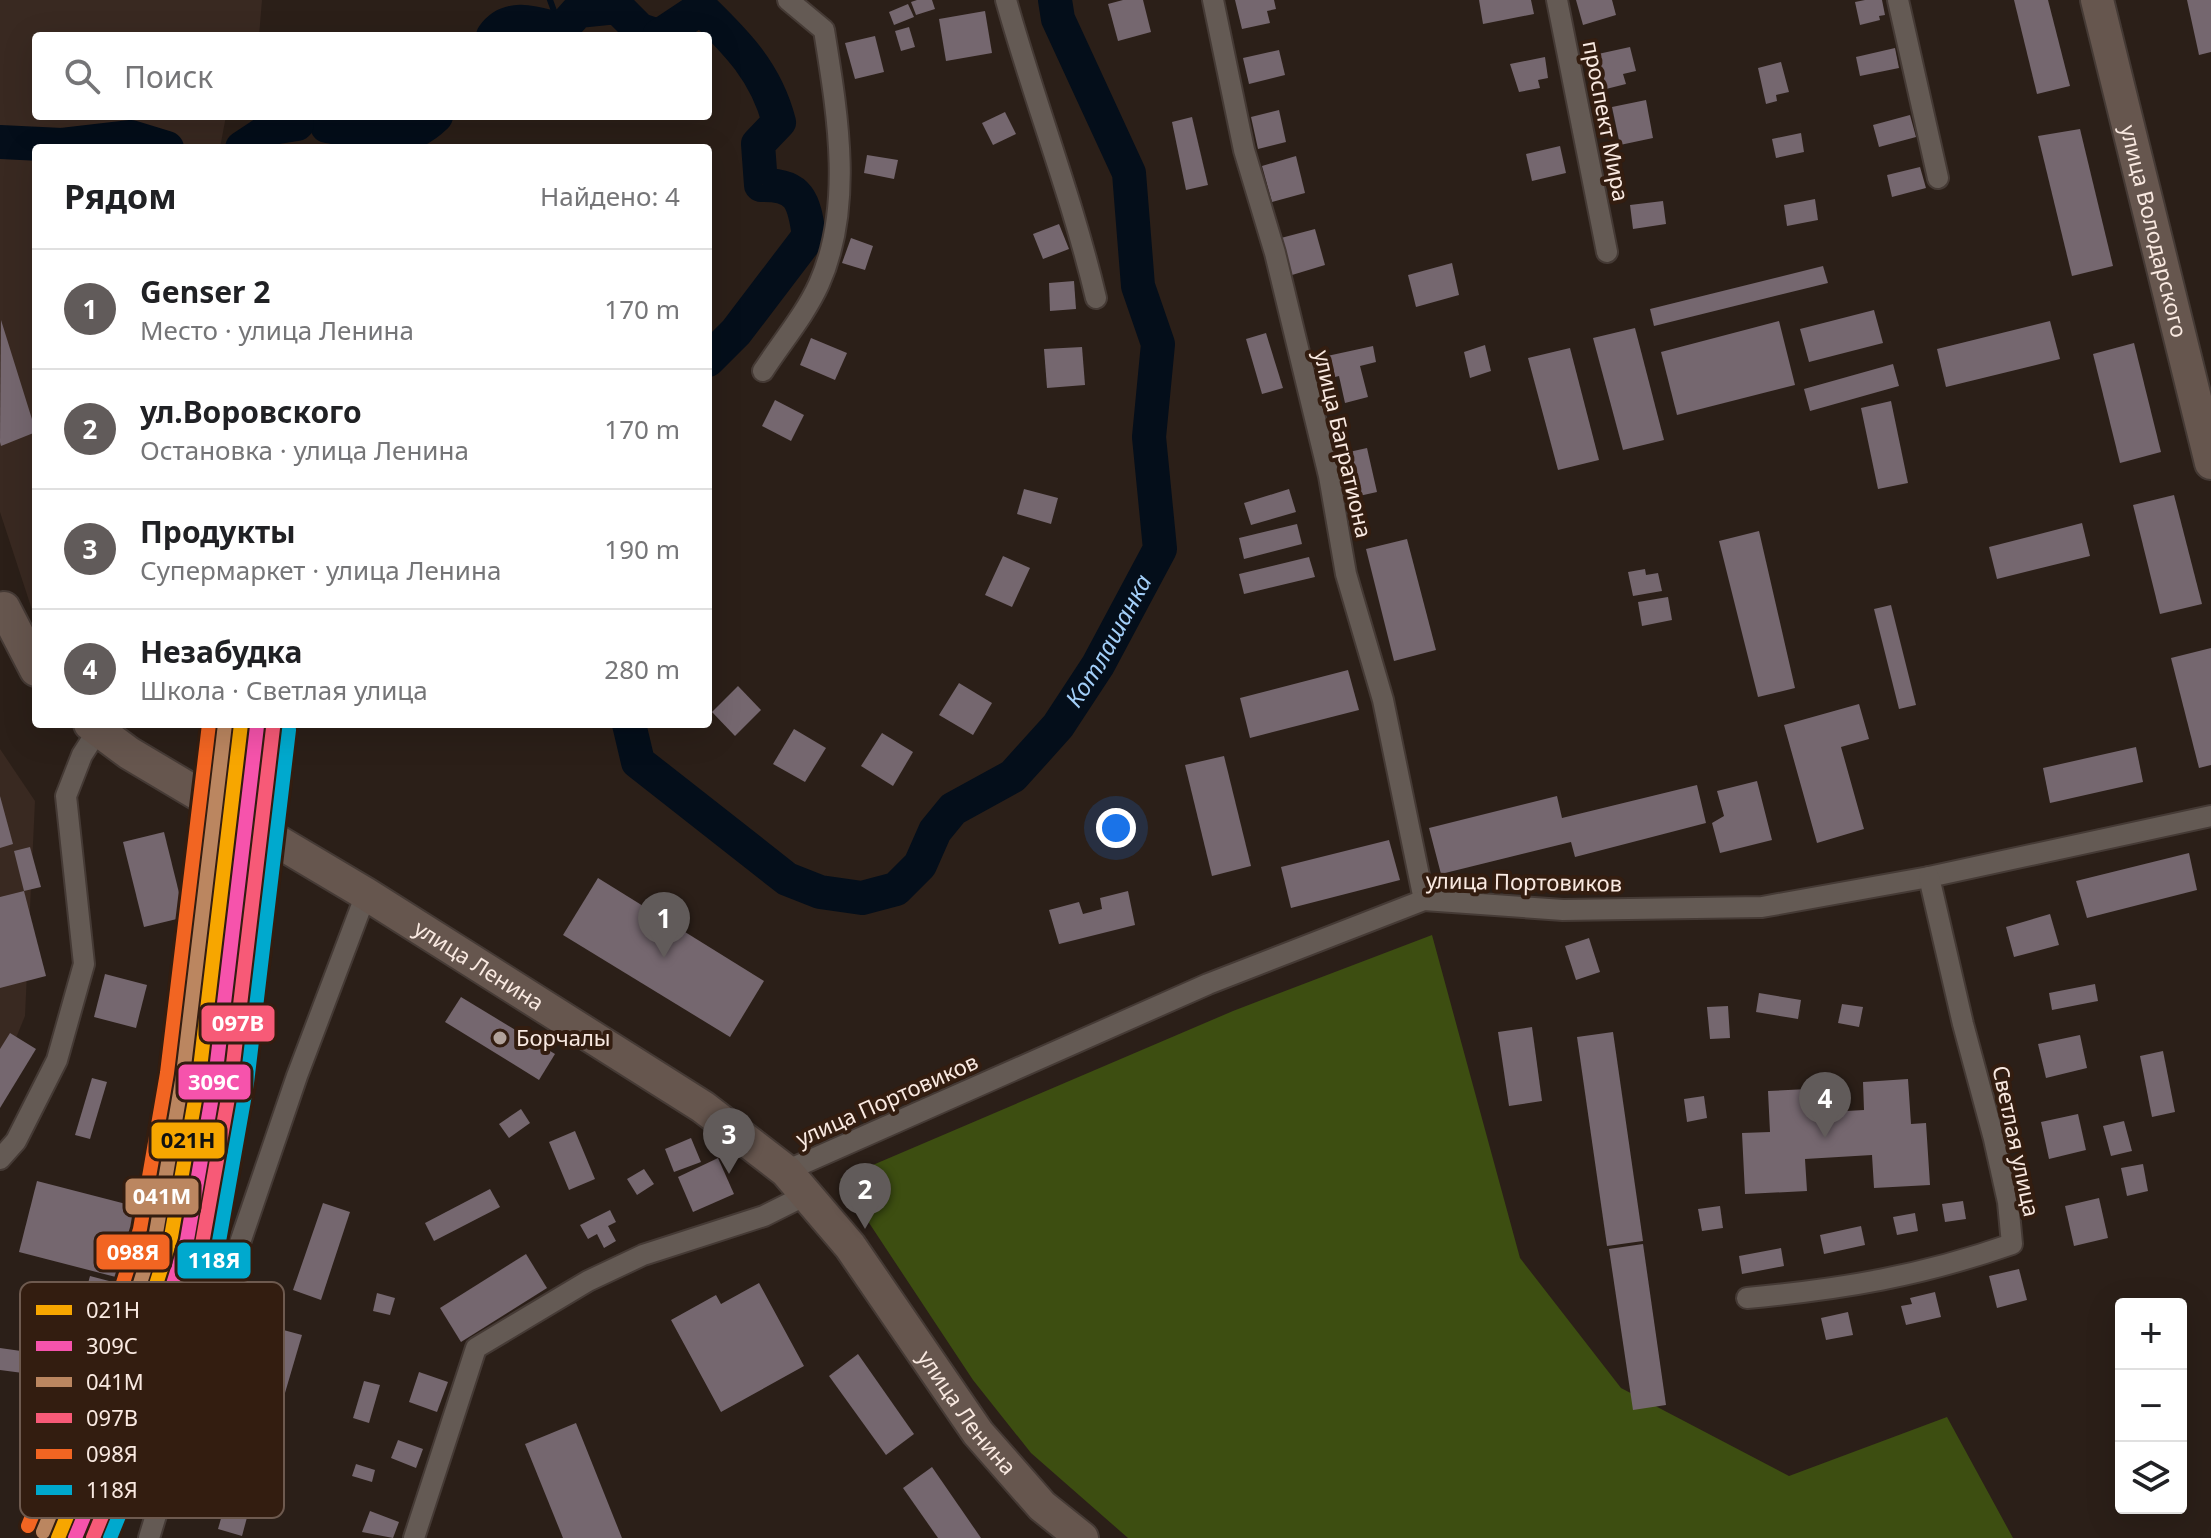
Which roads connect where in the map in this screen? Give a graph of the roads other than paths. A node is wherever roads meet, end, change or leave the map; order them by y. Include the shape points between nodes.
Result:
1 (788, 0) edge
2 (1006, 0) edge
3 (1213, 0) edge
4 (1557, 0) edge
5 (1898, 0) edge
6 (2097, 0) edge
7 (1938, 178) dead end
8 (1607, 252) dead end
9 (1096, 298) dead end
10 (763, 371) dead end
11 (2211, 463) edge
12 (4, 608) dead end
13 (32, 662) edge
14 (94, 728) edge
15 (95, 728) edge
16 (2211, 816) edge
17 (1929, 877) junction
18 (366, 894) junction
19 (1424, 900) junction
20 (0, 1159) edge
21 (786, 1171) junction
22 (808, 1194) junction
23 (227, 1282) edge
24 (1747, 1298) dead end
25 (155, 1518) edge
26 (149, 1538) edge
27 (414, 1538) edge
28 (1082, 1538) edge

1 - 10 street via 824,30 840,169 835,223 820,283
2 - 9 street via 1079,227
3 - 19 street, улица Багратиона via 1244,150 1275,253 1329,476 1346,574 1383,700
4 - 8 street, проспект Мира
5 - 7 street
6 - 11 main road, улица Володарского
12 - 13 main road
14 - 20 street via 66,796 84,964 57,1060 16,1141
15 - 18 main road, улица Ленина
16 - 17 street, улица Портовиков
17 - 19 street, улица Портовиков via 1816,900 1714,910 1563,910
17 - 24 street, Светлая улица via 1994,1139 2012,1244 1939,1269 1827,1291
18 - 21 main road, улица Ленина via 703,1107
18 - 23 street
19 - 21 street, улица Портовиков via 1208,984
21 - 22 main road, улица Ленина
22 - 27 street via 764,1216 643,1255 588,1281 476,1348
22 - 28 main road, улица Ленина via 850,1246 978,1433 1042,1506
25 - 26 street

